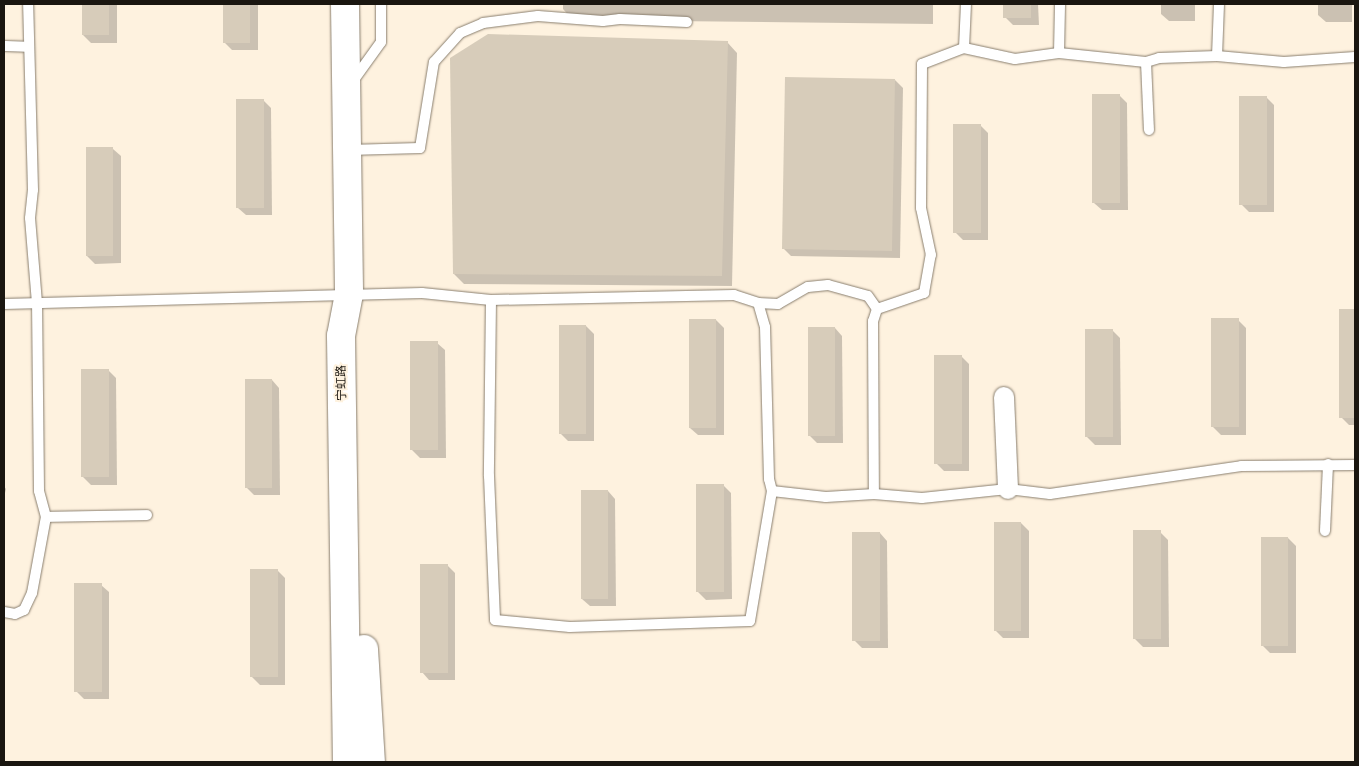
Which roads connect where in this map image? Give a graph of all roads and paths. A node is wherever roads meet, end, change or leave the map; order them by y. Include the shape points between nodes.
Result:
1 (28, 4) edge
2 (345, 4) edge
3 (381, 4) edge
4 (966, 4) edge
5 (1060, 4) edge
6 (1219, 4) edge
7 (687, 22) dead end
8 (4, 46) edge
9 (28, 46) junction
10 (964, 48) junction
11 (1059, 53) junction
12 (1216, 56) junction
13 (1355, 56) edge
14 (1146, 62) junction
15 (348, 88) junction
16 (1149, 130) dead end
17 (348, 150) junction
18 (349, 294) junction
19 (491, 300) junction
20 (37, 303) junction
21 (758, 303) junction
22 (4, 304) edge
23 (877, 309) junction
24 (1004, 397) dead end
25 (1328, 464) junction
26 (1355, 465) edge
27 (1008, 489) junction
28 (772, 491) junction
29 (874, 494) junction
30 (147, 515) dead end
31 (46, 516) junction
32 (1325, 531) dead end
33 (4, 612) edge
34 (348, 762) edge
35 (371, 762) edge

1 - 9 lane
2 - 15 main road, 宁虹路
3 - 15 lane via 381,42
4 - 10 lane
5 - 11 lane
6 - 12 lane
7 - 17 lane via 538,16 483,23 460,33 434,62 420,148
8 - 9 lane
9 - 20 lane via 34,190 30,218
10 - 11 lane via 1015,59
10 - 23 lane via 922,64 921,208 931,255 924,293
11 - 14 lane
12 - 13 lane via 1284,62
12 - 14 lane via 1159,58
14 - 16 lane
15 - 17 main road, 宁虹路
17 - 18 main road, 宁虹路
18 - 19 lane via 422,293
18 - 20 lane
18 - 34 main road, 宁虹路 via 341,336
18 - 35 main road via 356,336 364,647
19 - 21 lane via 734,295
19 - 28 lane via 489,476 495,620 570,627 750,621
20 - 22 lane
20 - 31 lane via 39,492
21 - 23 lane via 778,304 808,287 828,285 868,296
21 - 28 lane via 765,327
23 - 29 lane via 873,321
24 - 27 street
25 - 26 lane
25 - 27 lane via 1241,466 1050,494
25 - 32 lane
27 - 29 lane via 922,498
28 - 29 lane via 826,496
30 - 31 lane
31 - 33 lane via 32,593 24,610 14,614

